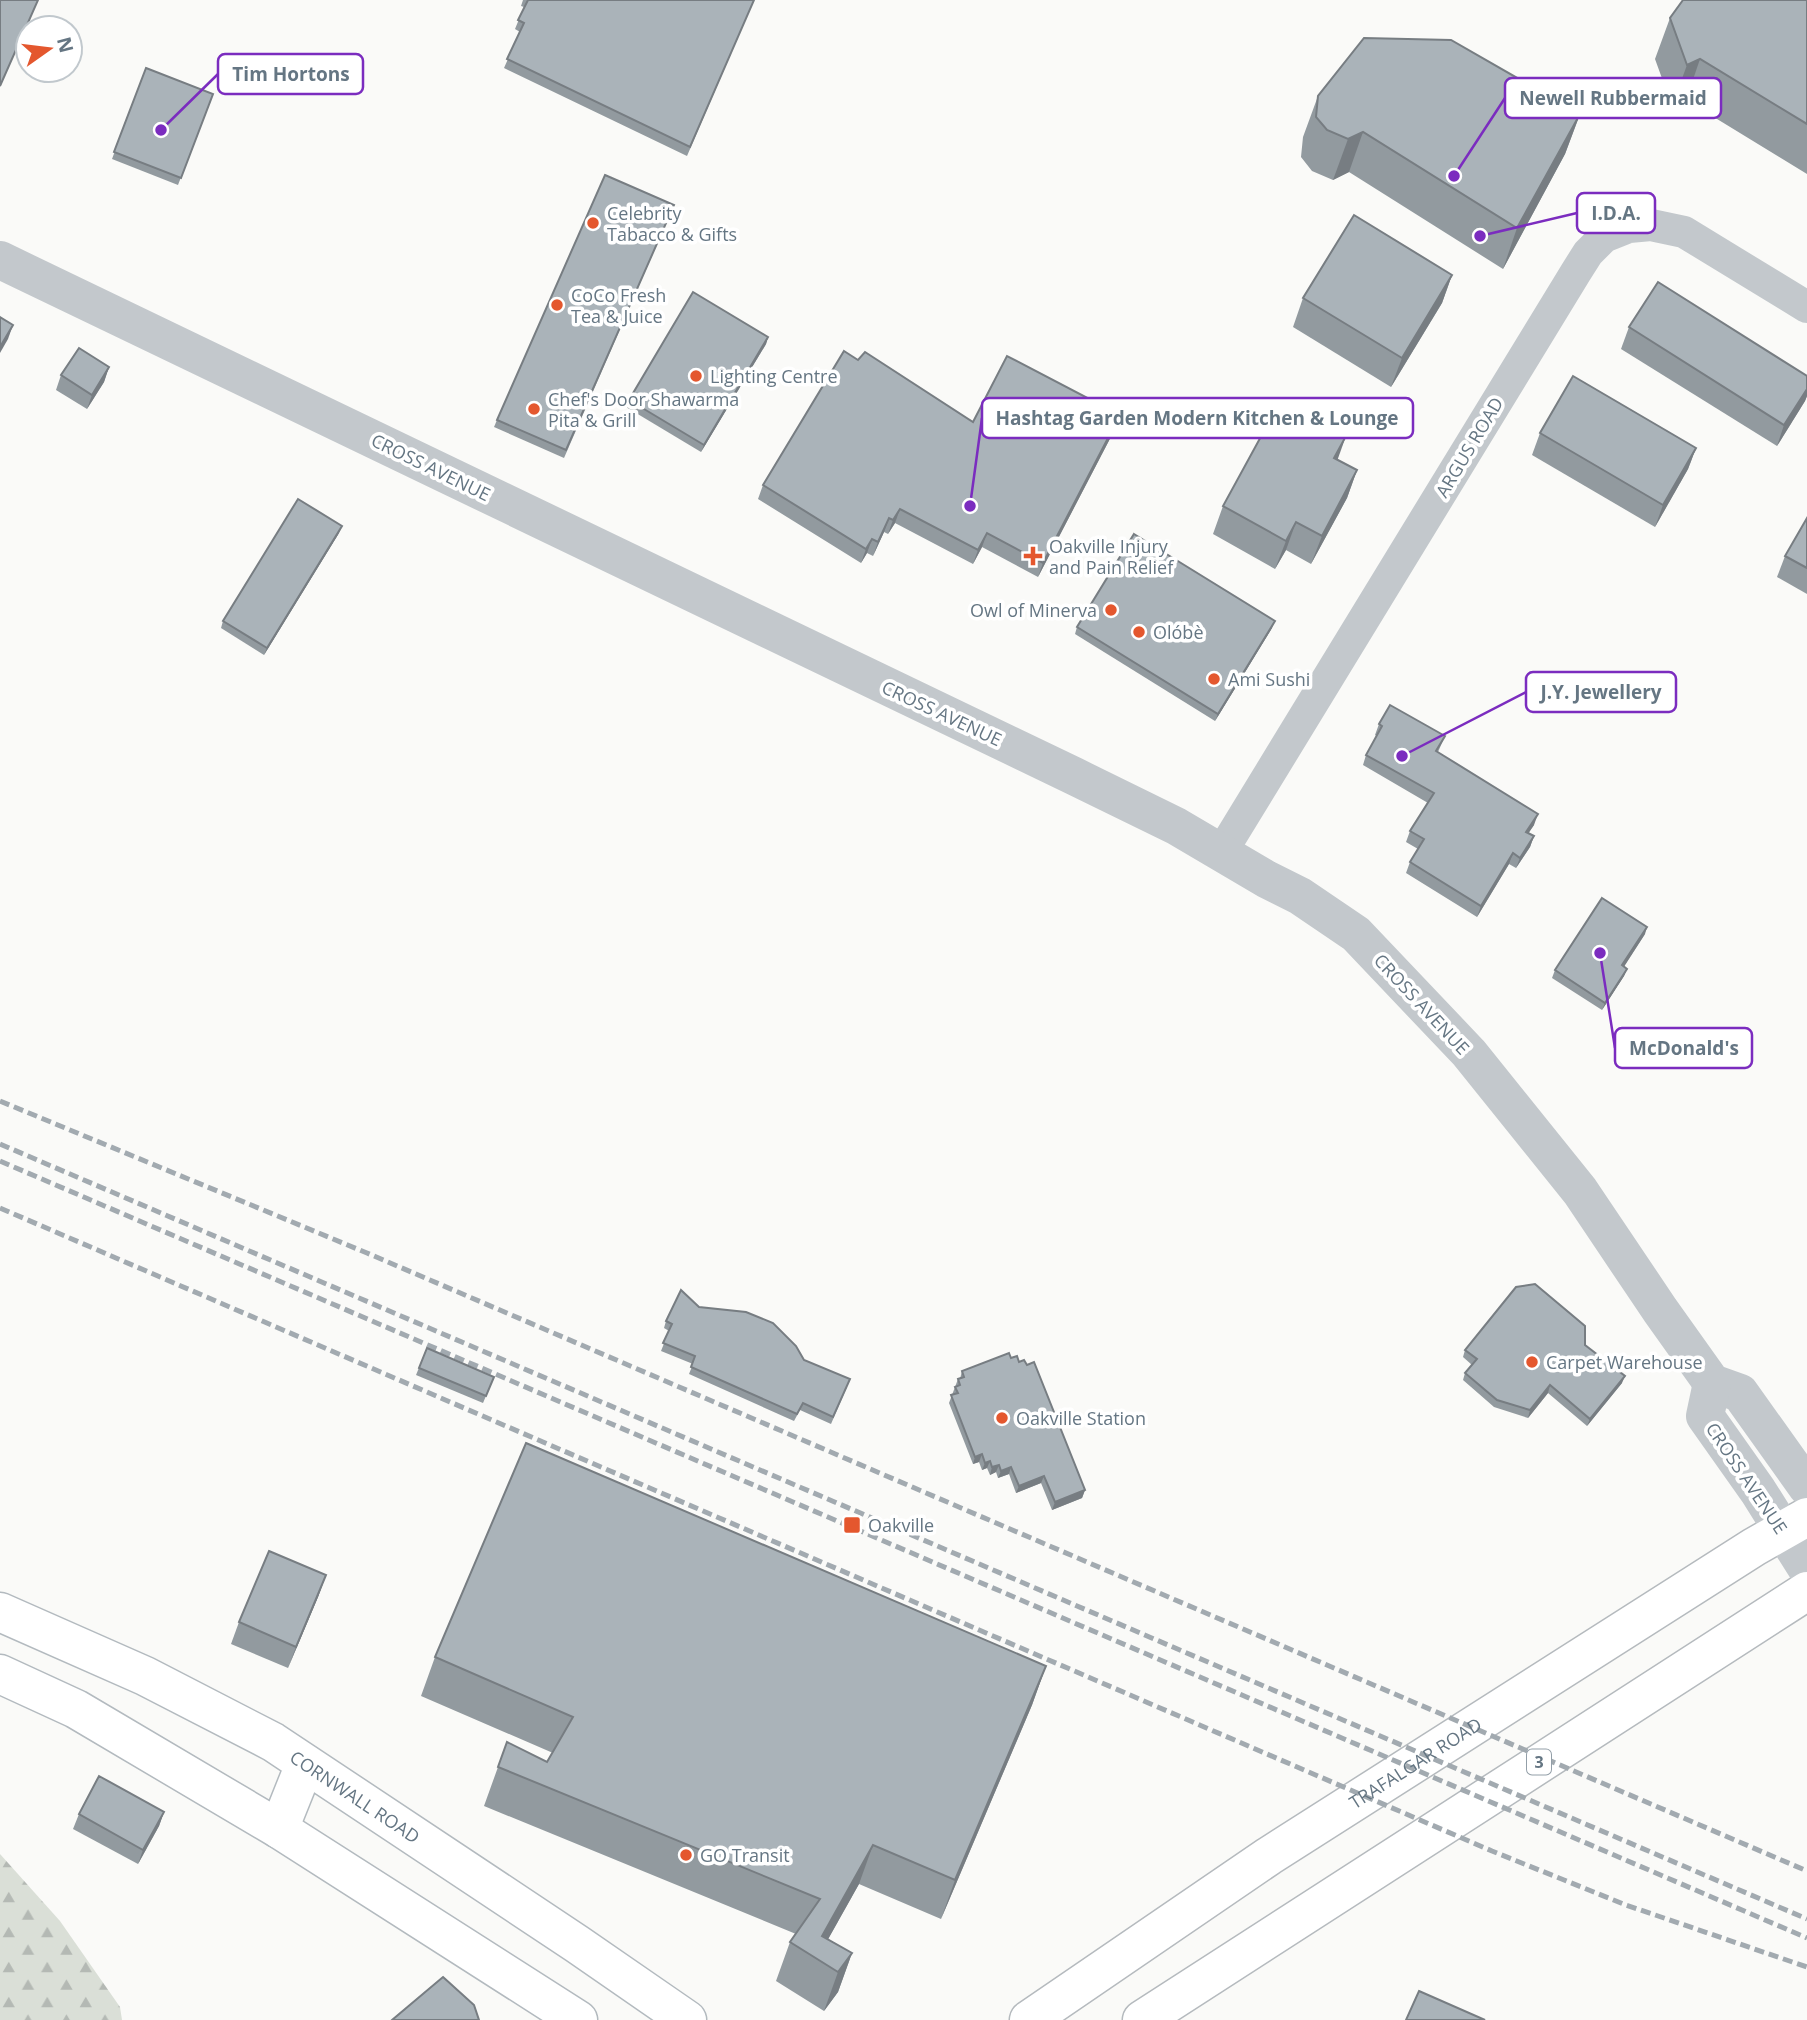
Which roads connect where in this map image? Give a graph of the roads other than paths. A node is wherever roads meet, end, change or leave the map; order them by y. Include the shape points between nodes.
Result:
1 (0, 260) edge
2 (1807, 307) edge
3 (1221, 853) junction
4 (1712, 1383) junction
5 (1807, 1487) edge
6 (1795, 1524) edge
7 (1807, 1569) edge
8 (1807, 1591) edge
9 (0, 1612) edge
10 (0, 1674) edge
11 (304, 1763) junction
12 (279, 1829) junction
13 (578, 2020) edge
14 (687, 2020) edge
15 (1029, 2020) edge
16 (1142, 2020) edge

1 - 3 street, CROSS AVENUE via 1177,826
2 - 3 street, ARGUS ROAD via 1684,232 1651,225 1629,227 1604,237 1576,272
3 - 4 street, CROSS AVENUE via 1356,933 1469,1053 1580,1191
4 - 5 street, CROSS AVENUE via 1740,1393
4 - 6 street, CROSS AVENUE via 1704,1416 1758,1491
6 - 7 street, CROSS AVENUE
6 - 15 main road, TRAFALGAR ROAD via 1269,1856
8 - 16 main road, 3
9 - 11 main road, CORNWALL ROAD via 145,1676 273,1742
10 - 12 main road via 76,1709
11 - 12 main road
11 - 14 main road, CORNWALL ROAD
12 - 13 main road

